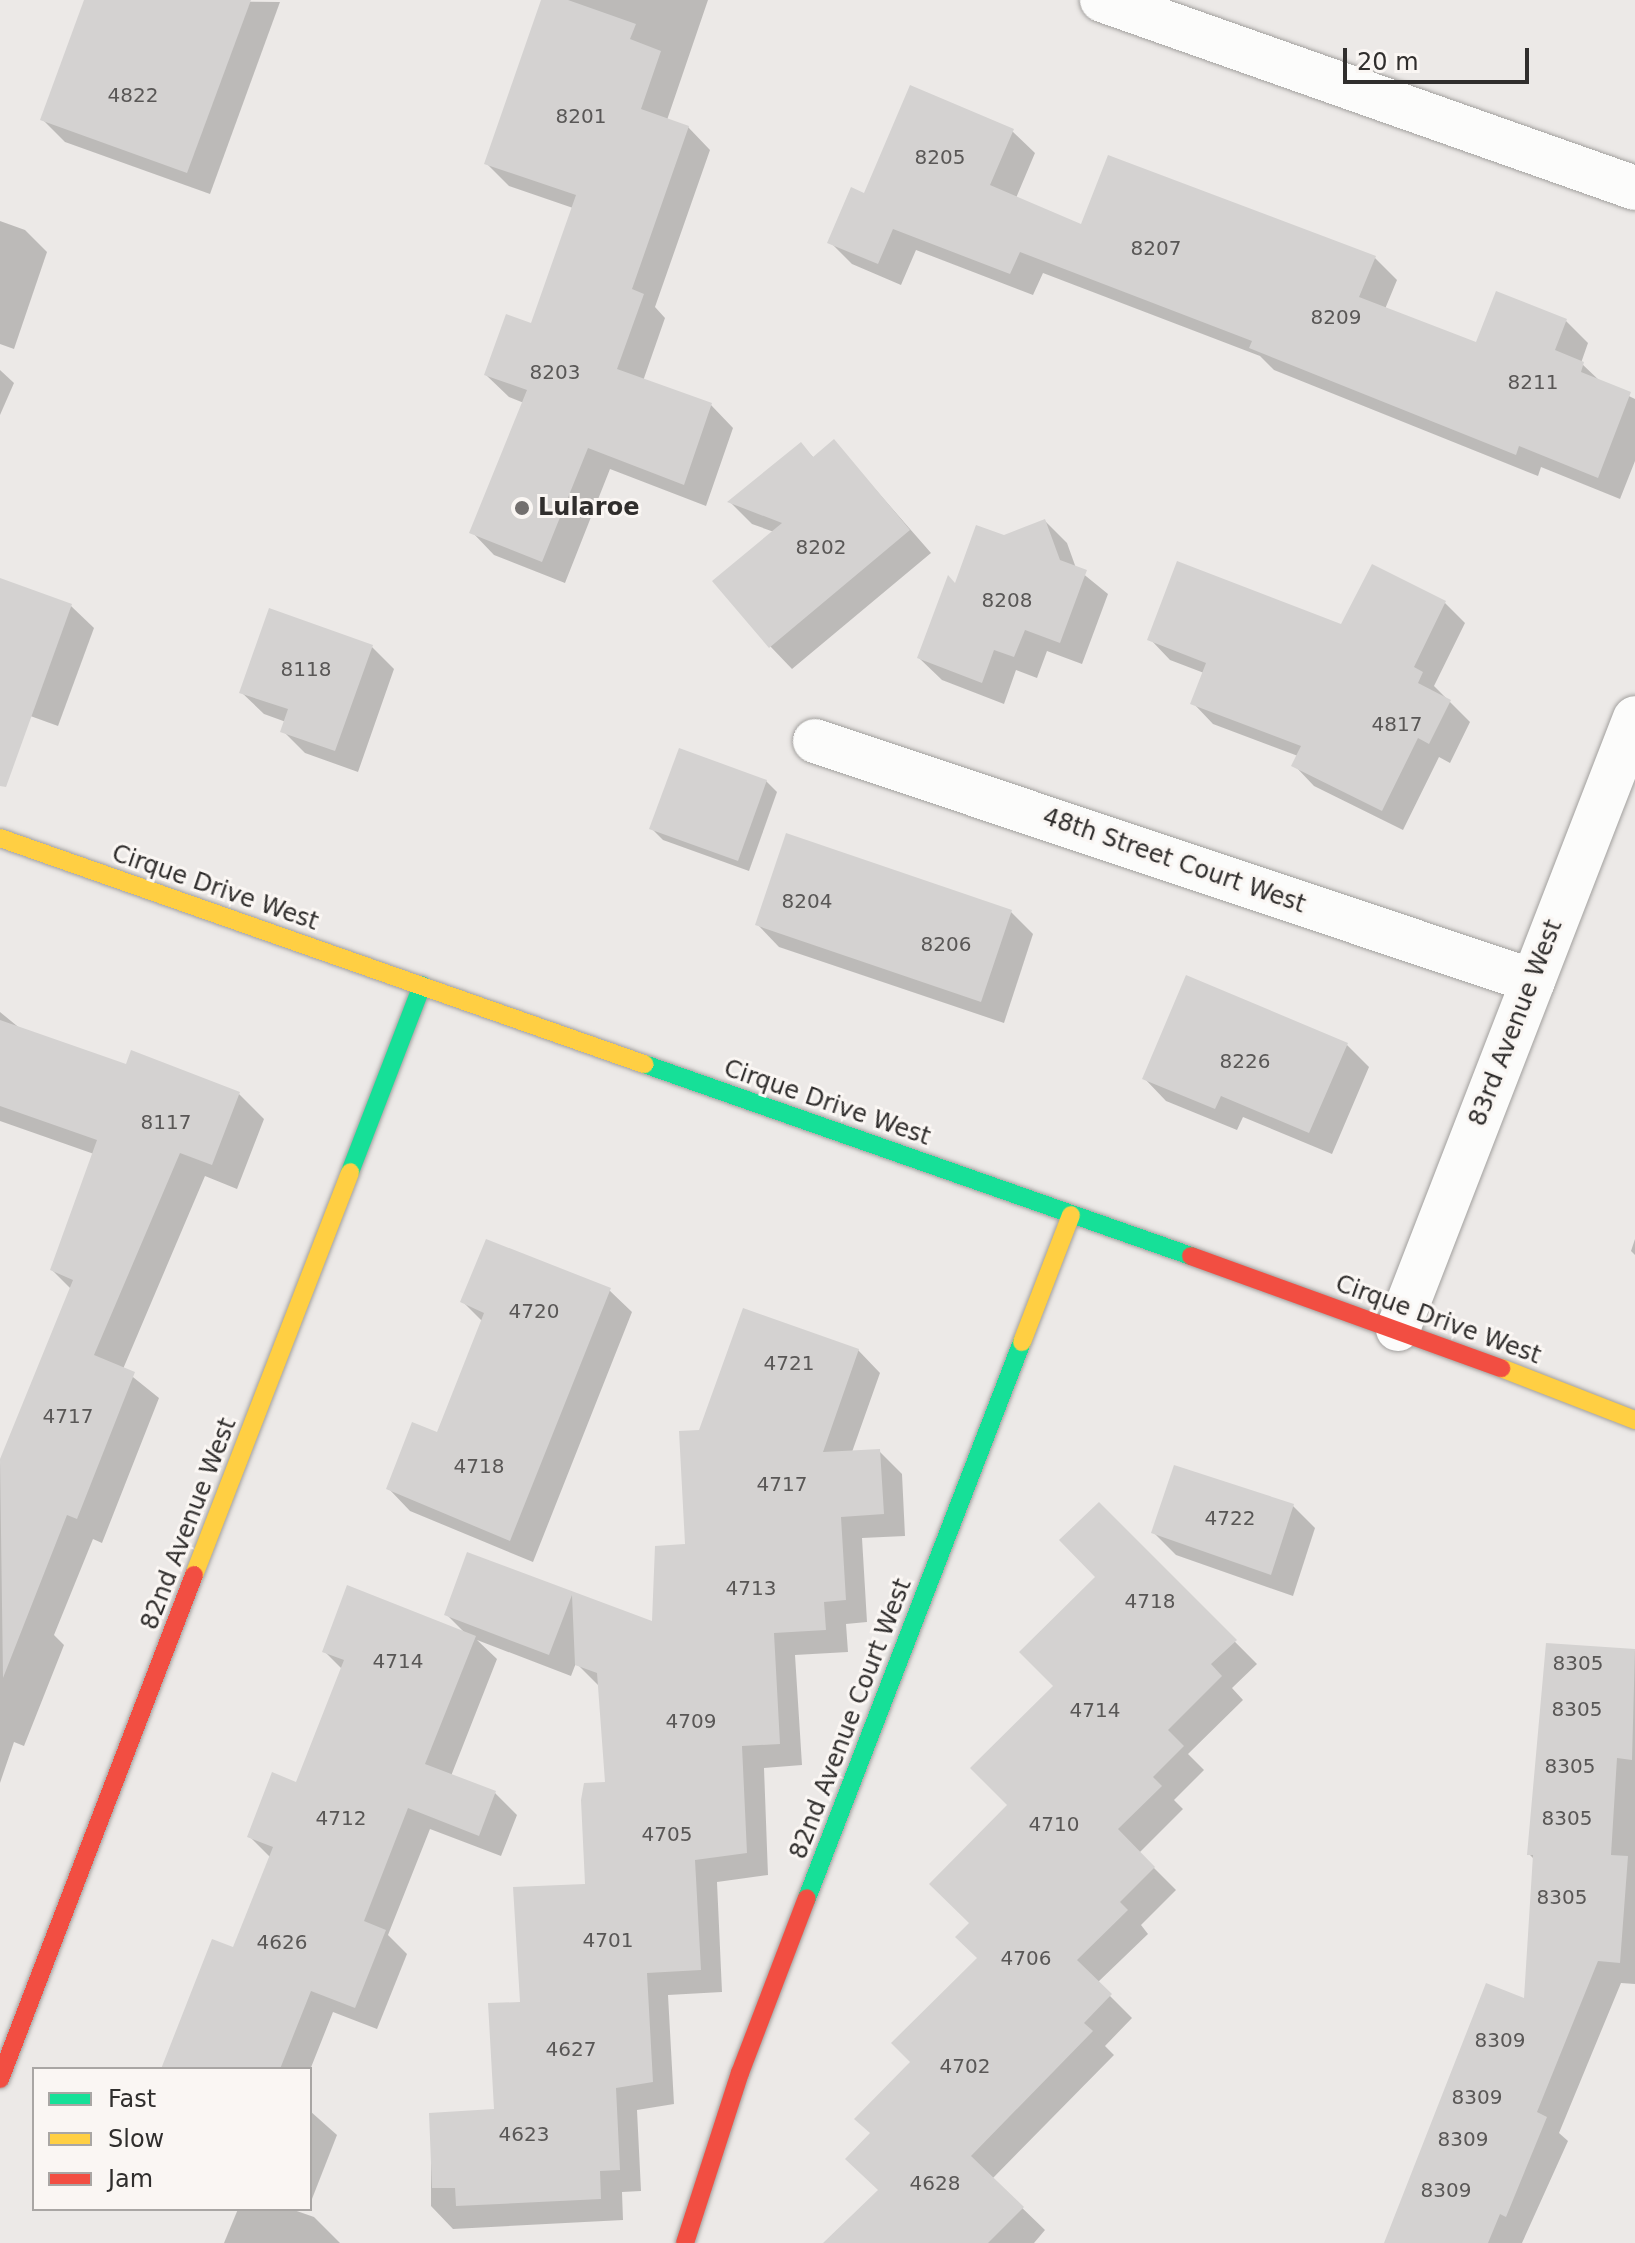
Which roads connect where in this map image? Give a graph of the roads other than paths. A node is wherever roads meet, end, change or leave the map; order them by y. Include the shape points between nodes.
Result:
1 (1102, 0) edge
2 (1635, 188) edge
3 (1635, 718) edge
4 (815, 741) dead end
5 (0, 838) edge
6 (1533, 981) junction
7 (422, 985) junction
8 (1071, 1215) junction
9 (1398, 1329) junction
10 (1635, 1420) edge
11 (0, 2079) edge
12 (685, 2243) edge

1 - 2 street
3 - 6 street, 83rd Avenue West
4 - 6 street, 48th Street Court West
5 - 7 street, Cirque Drive West
6 - 9 street, 83rd Avenue West
7 - 8 street, Cirque Drive West
7 - 11 street, 82nd Avenue West
8 - 9 street, Cirque Drive West
8 - 12 street, 82nd Avenue Court West via 740,2073
9 - 10 street, Cirque Drive West

